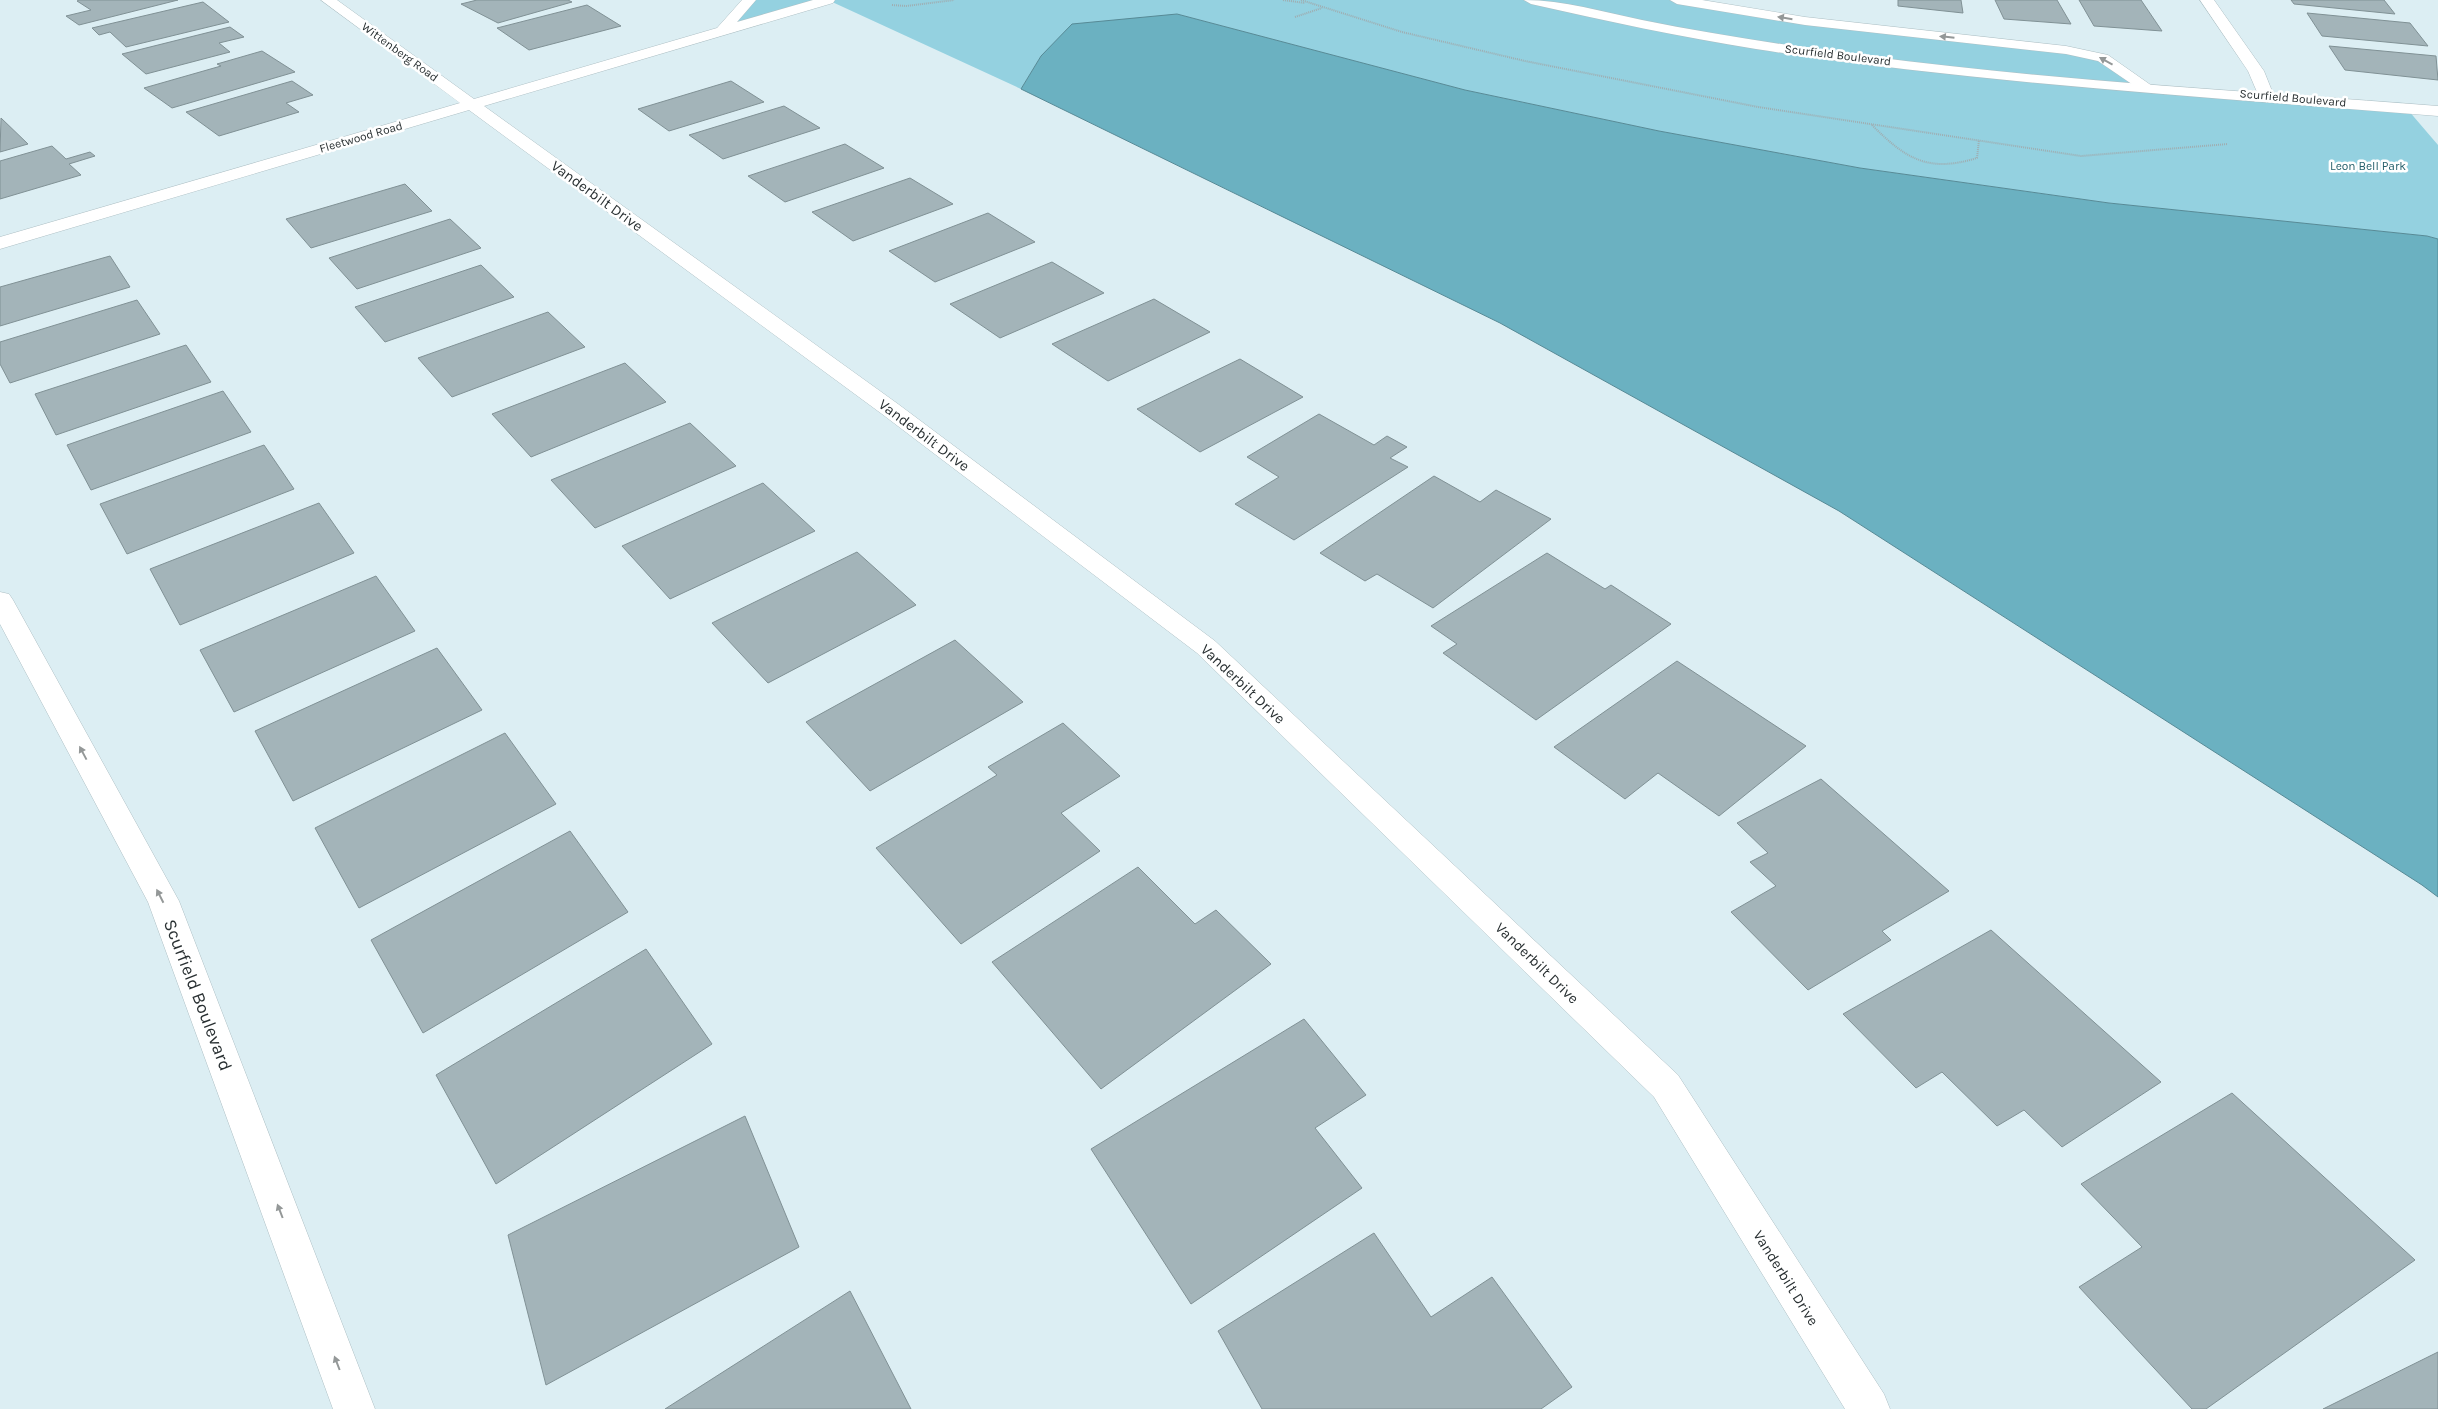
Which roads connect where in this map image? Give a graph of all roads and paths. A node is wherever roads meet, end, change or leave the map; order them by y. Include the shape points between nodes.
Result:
1 (328, 0) edge
2 (749, 0) edge
3 (828, 0) edge
4 (954, 0) edge
5 (1283, 0) edge
6 (1531, 0) edge
7 (1677, 0) edge
8 (2207, 0) edge
9 (1307, 3) dead end
10 (892, 5) dead end
11 (1323, 8) dead end
12 (1295, 17) dead end
13 (722, 31) junction
14 (2147, 88) junction
15 (2266, 96) junction
16 (472, 104) junction
17 (2438, 110) edge
18 (1872, 124) dead end
19 (1979, 140) dead end
20 (0, 243) edge
21 (0, 600) edge
22 (354, 1409) edge
23 (1869, 1409) edge

1 - 16 street, Wittenberg Road
2 - 13 street
3 - 13 street, Fleetwood Road
4 - 10 path
5 - 9 path
6 - 14 street, Scurfield Boulevard via 1597,16 1788,50
14 -> 7 street, Scurfield Boulevard via 2103,58 2066,50 1805,22
8 - 15 street via 2256,71
11 - 12 path
13 - 16 street, Fleetwood Road
14 - 15 street, Scurfield Boulevard
15 - 17 street, Scurfield Boulevard
16 - 20 street, Fleetwood Road
16 - 23 street, Vanderbilt Drive via 890,409 1206,647 1666,1086
18 - 19 path via 1893,147 1911,159 1933,165 1957,165 1977,158
22 -> 21 street, Scurfield Boulevard via 163,901

